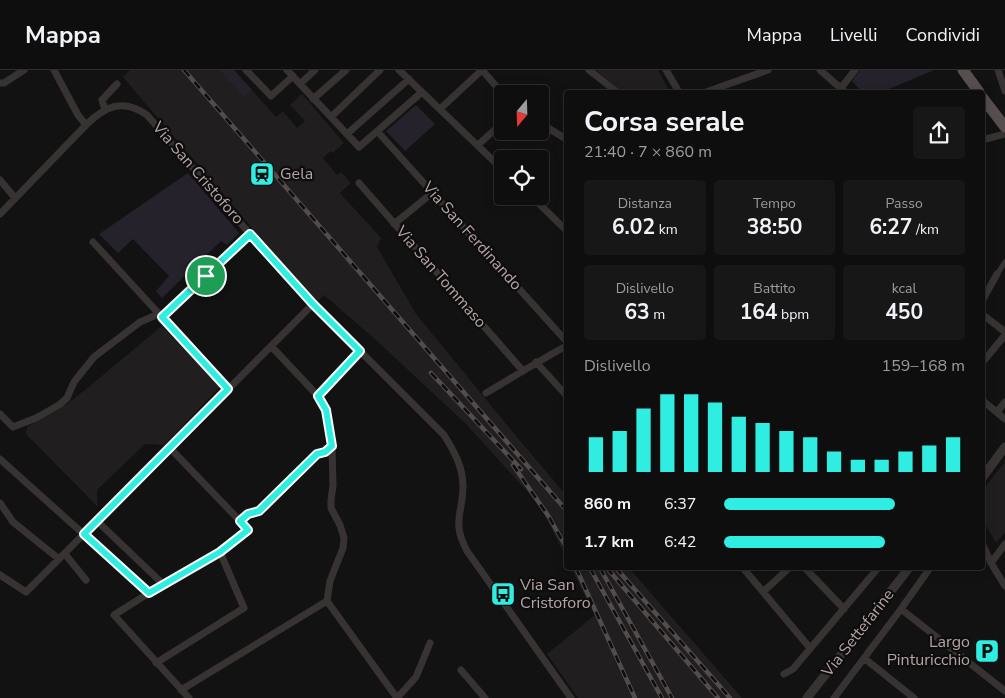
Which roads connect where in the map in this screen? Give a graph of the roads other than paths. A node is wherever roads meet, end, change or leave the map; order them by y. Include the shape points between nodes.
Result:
1 (24, 70) edge
2 (54, 70) edge
3 (246, 70) edge
4 (287, 70) edge
5 (315, 70) edge
6 (346, 70) edge
7 (380, 70) edge
8 (482, 70) edge
9 (589, 70) edge
10 (666, 70) edge
11 (768, 70) edge
12 (820, 70) edge
13 (855, 70) edge
14 (963, 70) edge
15 (998, 70) edge
16 (403, 71) edge
17 (753, 72) edge
18 (293, 76) junction
19 (409, 79) junction
20 (0, 83) edge
21 (117, 84) dead end
22 (300, 84) junction
23 (495, 85) edge
24 (614, 90) edge
25 (678, 90) edge
26 (711, 90) edge
27 (843, 90) edge
28 (978, 90) edge
29 (1005, 91) edge
30 (422, 92) junction
31 (313, 99) junction
32 (985, 101) edge
33 (440, 109) junction
34 (105, 110) junction
35 (331, 117) junction
36 (86, 125) junction
37 (1005, 127) edge
38 (549, 129) edge
39 (494, 130) edge
40 (377, 131) junction
41 (347, 134) junction
42 (1005, 134) edge
43 (564, 138) edge
44 (985, 139) edge
45 (478, 145) junction
46 (494, 161) edge
47 (0, 180) edge
48 (359, 183) dead end
49 (432, 193) junction
50 (15, 198) junction
51 (540, 205) edge
52 (0, 214) edge
53 (394, 224) junction
54 (564, 228) edge
55 (250, 234) junction
56 (93, 242) dead end
57 (1005, 262) edge
58 (997, 274) joint
59 (985, 296) edge
60 (313, 304) junction
61 (160, 315) junction
62 (985, 317) edge
63 (1004, 338) edge
64 (564, 339) edge
65 (271, 346) junction
66 (564, 347) edge
67 (360, 351) junction
68 (985, 359) edge
69 (536, 362) junction
70 (523, 371) junction
71 (228, 389) junction
72 (486, 393) dead end
73 (564, 394) edge
74 (318, 396) junction
75 (985, 402) edge
76 (1005, 402) edge
77 (997, 412) junction
78 (0, 414) edge
79 (1005, 419) edge
80 (332, 446) junction
81 (1005, 447) edge
82 (170, 448) junction
83 (0, 459) edge
84 (985, 475) edge
85 (0, 503) edge
86 (97, 521) junction
87 (240, 521) junction
88 (84, 534) junction
89 (1005, 544) edge
90 (220, 552) junction
91 (985, 552) edge
92 (62, 557) junction
93 (991, 563) junction
94 (745, 570) edge
95 (787, 570) edge
96 (807, 570) edge
97 (876, 570) edge
98 (907, 570) edge
99 (929, 570) edge
100 (0, 575) edge
101 (86, 580) dead end
102 (164, 585) junction
103 (1005, 586) edge
104 (763, 592) junction
105 (149, 593) junction
106 (327, 601) junction
107 (844, 609) junction
108 (901, 609) junction
109 (430, 643) dead end
110 (810, 648) junction
111 (864, 658) junction
112 (156, 663) junction
113 (461, 670) dead end
114 (784, 674) dead end
115 (181, 690) junction
116 (1005, 691) edge
117 (189, 698) edge
118 (397, 698) edge
119 (485, 698) edge
120 (572, 698) edge
121 (807, 698) edge
122 (834, 698) edge
123 (914, 698) edge

1 - 20 street
2 - 36 street
3 - 18 street via 271,96
4 - 18 street
5 - 22 street
6 - 31 street
7 - 35 street
8 - 23 street
8 - 33 street
9 - 24 street
10 - 25 street
11 - 17 street
12 - 27 street
13 - 27 street
14 - 28 main road
15 - 29 street
16 - 19 street
17 - 26 street
18 - 22 street
19 - 30 street
19 - 41 street
21 - 34 street via 102,100
22 - 31 street
30 - 33 street
30 - 40 street
31 - 35 street
32 - 37 main road
33 - 45 street
34 - 36 street
34 - 55 street, Via San Cristoforo via 123,106 147,115
35 - 41 street
36 - 50 street
38 - 43 street
39 - 45 street
40 - 41 street via 359,147
40 - 49 street, Via San Ferdinando
42 - 44 street
45 - 46 street
47 - 50 street
48 - 53 street, Via San Tommaso
49 - 53 street
49 - 64 street, Via San Ferdinando
50 - 52 street
51 - 54 street
53 - 70 street, Via San Tommaso
55 - 60 street, Via San Cristoforo
55 - 61 street
56 - 61 street
57 - 58 street
58 - 59 street
60 - 65 street
60 - 67 street, Via San Cristoforo
61 - 71 street
61 - 78 street via 140,322 94,357 59,405 13,427
62 - 63 street
63 - 68 street
65 - 71 street
65 - 74 street
66 - 69 street
67 - 74 street
67 - 120 street, Via San Cristoforo via 444,435 451,446 463,480 458,524 464,545
69 - 70 street
69 - 73 street
70 - 72 street
71 - 82 street
74 - 80 street via 326,410
75 - 77 street
76 - 77 street
77 - 79 street
80 - 87 street via 317,454 259,511
80 - 106 street via 332,508 344,538
81 - 84 street
82 - 86 street
82 - 87 street
83 - 88 street
85 - 92 street via 12,522
86 - 88 street
86 - 102 street
87 - 90 street via 248,530
88 - 92 street
88 - 105 street
89 - 93 street
90 - 102 street
90 - 112 street via 244,608
91 - 93 street
92 - 100 street via 26,592
92 - 101 street
93 - 103 street
94 - 104 street
95 - 104 street
96 - 107 street
97 - 107 street
98 - 121 street, Via Settefarine
99 - 108 street
102 - 105 street
104 - 110 street
105 - 112 street via 114,616
106 - 115 street
106 - 118 street
107 - 110 street
108 - 111 street
108 - 116 street
109 - 118 street via 416,677
110 - 114 street via 793,670
111 - 122 street
111 - 123 street
112 - 115 street
113 - 119 street
115 - 117 street

